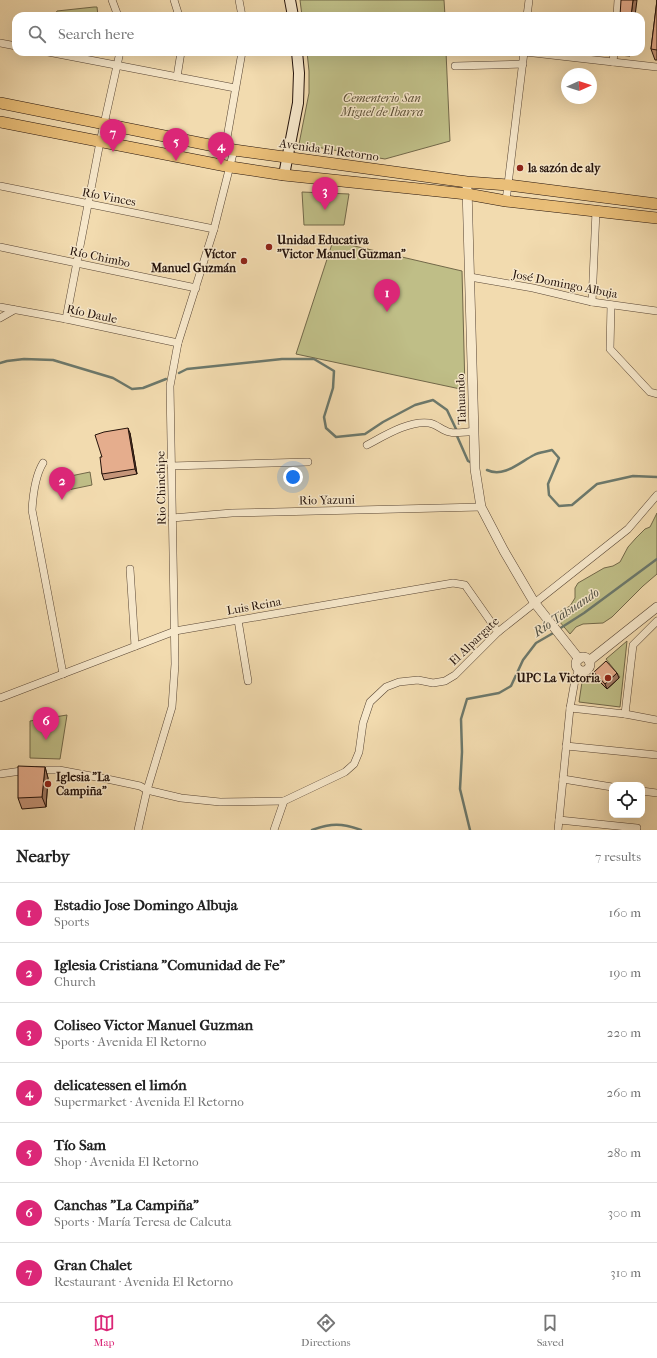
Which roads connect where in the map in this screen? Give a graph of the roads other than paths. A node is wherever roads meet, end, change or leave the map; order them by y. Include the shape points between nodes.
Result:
1 (112, 0) edge
2 (174, 0) edge
3 (239, 0) edge
4 (290, 0) edge
5 (529, 0) edge
6 (618, 0) edge
7 (116, 12) edge
8 (178, 12) edge
9 (241, 12) edge
10 (292, 12) edge
11 (528, 12) edge
12 (617, 12) edge
13 (0, 43) edge
14 (12, 45) edge
15 (69, 56) edge
16 (119, 56) edge
17 (180, 56) edge
18 (241, 56) edge
19 (298, 56) edge
20 (524, 56) edge
21 (560, 56) edge
22 (614, 56) edge
23 (613, 62) junction
24 (522, 64) junction
25 (117, 65) junction
26 (455, 66) dead end
27 (657, 67) edge
28 (177, 77) junction
29 (236, 88) junction
30 (0, 103) edge
31 (0, 122) edge
32 (104, 125) junction
33 (100, 142) junction
34 (229, 150) junction
35 (286, 158) junction
36 (230, 167) junction
37 (284, 175) junction
38 (467, 182) junction
39 (508, 185) junction
40 (0, 186) edge
41 (467, 194) junction
42 (506, 200) junction
43 (88, 204) junction
44 (657, 204) edge
45 (596, 211) junction
46 (657, 218) edge
47 (214, 229) junction
48 (0, 247) edge
49 (77, 263) junction
50 (470, 277) junction
51 (196, 288) junction
52 (592, 302) junction
53 (611, 305) junction
54 (0, 307) edge
55 (14, 310) junction
56 (657, 311) edge
57 (0, 318) edge
58 (66, 319) junction
59 (178, 343) junction
60 (657, 394) edge
61 (474, 431) junction
62 (367, 444) dead end
63 (308, 462) dead end
64 (43, 463) dead end
65 (171, 466) junction
66 (657, 495) edge
67 (481, 507) junction
68 (172, 518) junction
69 (130, 569) dead end
70 (536, 605) junction
71 (657, 607) edge
72 (238, 620) junction
73 (657, 620) edge
74 (653, 629) edge
75 (175, 631) junction
76 (498, 632) junction
77 (134, 646) junction
78 (579, 659) junction
79 (589, 661) junction
80 (579, 670) junction
81 (63, 674) junction
82 (248, 681) dead end
83 (0, 698) edge
84 (570, 708) junction
85 (625, 714) junction
86 (657, 720) edge
87 (566, 746) junction
88 (657, 756) edge
89 (0, 774) edge
90 (563, 779) junction
91 (609, 787) edge
92 (147, 790) junction
93 (645, 792) edge
94 (657, 794) edge
95 (284, 801) junction
96 (558, 820) junction
97 (637, 828) dead end
98 (138, 830) edge
99 (274, 830) edge
100 (558, 830) edge

1 - 7 street
2 - 8 street
3 - 9 street
4 - 10 main road
5 - 11 street
6 - 12 street
13 - 14 street
15 - 25 street
16 - 25 street
17 - 28 street
18 - 29 street, Rio Chinchipe
19 - 35 main road via 300,73 298,103
20 - 24 street
21 - 23 street
22 - 23 street
23 - 27 street
24 - 26 street
24 - 39 street
25 - 28 street
25 - 32 street
28 - 29 street
29 - 34 street, Rio Chinchipe
30 - 32 main road, Avenida El Retorno
31 - 33 main road
32 - 33 street
32 - 34 main road, Avenida El Retorno
33 - 36 main road
33 - 43 street
34 - 35 main road, Avenida El Retorno
34 - 36 street, Rio Chinchipe
35 - 37 main road
35 - 38 main road, Avenida El Retorno
36 - 37 main road
36 - 47 street, Rio Chinchipe
37 - 41 main road
38 - 39 main road, Avenida El Retorno
38 - 41 street, Tahuando
39 - 42 street
39 - 44 main road, Avenida El Retorno
40 - 43 street, Río Vinces
41 - 42 main road
41 - 50 street, Tahuando
42 - 45 main road
43 - 47 street, Río Vinces
43 - 49 street
45 - 46 main road
45 - 52 street
47 - 51 street, Rio Chinchipe
48 - 49 street, Río Chimbo
49 - 51 street, Río Chimbo
49 - 58 street
50 - 52 street, José Domingo Albuja
50 - 61 street, Tahuando
51 - 59 street, Rio Chinchipe
52 - 53 street, José Domingo Albuja
53 - 56 street, José Domingo Albuja
53 - 60 street via 610,348 650,392
54 - 55 street, Río Daule
55 - 57 street
55 - 58 street, Río Daule
58 - 59 street, Río Daule
59 - 65 street, Rio Chinchipe via 170,386
61 - 62 street via 453,433 429,423 421,423 398,429
61 - 67 street, Tahuando
63 - 65 street
64 - 81 street via 38,473 32,510
65 - 68 street, Rio Chinchipe
66 - 70 street, El Alpargate via 628,528
67 - 68 street, Rio Yazuni via 232,513
67 - 70 street, Tahuando
68 - 75 street, Rio Chinchipe
69 - 77 street
70 - 76 street, El Alpargate
70 - 78 street, Tahuando
71 - 79 street
72 - 75 street, Luis Reina
72 - 76 street, Luis Reina via 459,583 465,585
72 - 82 street
73 - 74 street
74 - 85 street via 633,645
75 - 77 street, Luis Reina
75 - 92 street, Rio Chinchipe via 172,707
76 - 95 street, El Alpargate via 455,675 445,681 433,683 418,680 399,682 386,687 370,702 354,764 345,772
77 - 81 street, Luis Reina
78 - 79 street via 586,658
78 - 80 street via 576,665
79 - 80 street via 589,668
80 - 84 street
81 - 83 street, Luis Reina
84 - 85 street
84 - 87 street
85 - 86 street
87 - 88 street
87 - 90 street
89 - 92 street via 59,770 140,786
90 - 91 street
90 - 96 street
92 - 95 street via 181,798 220,802
92 - 98 street, Rio Chinchipe
93 - 94 street
95 - 99 street
96 - 97 street
96 - 100 street

